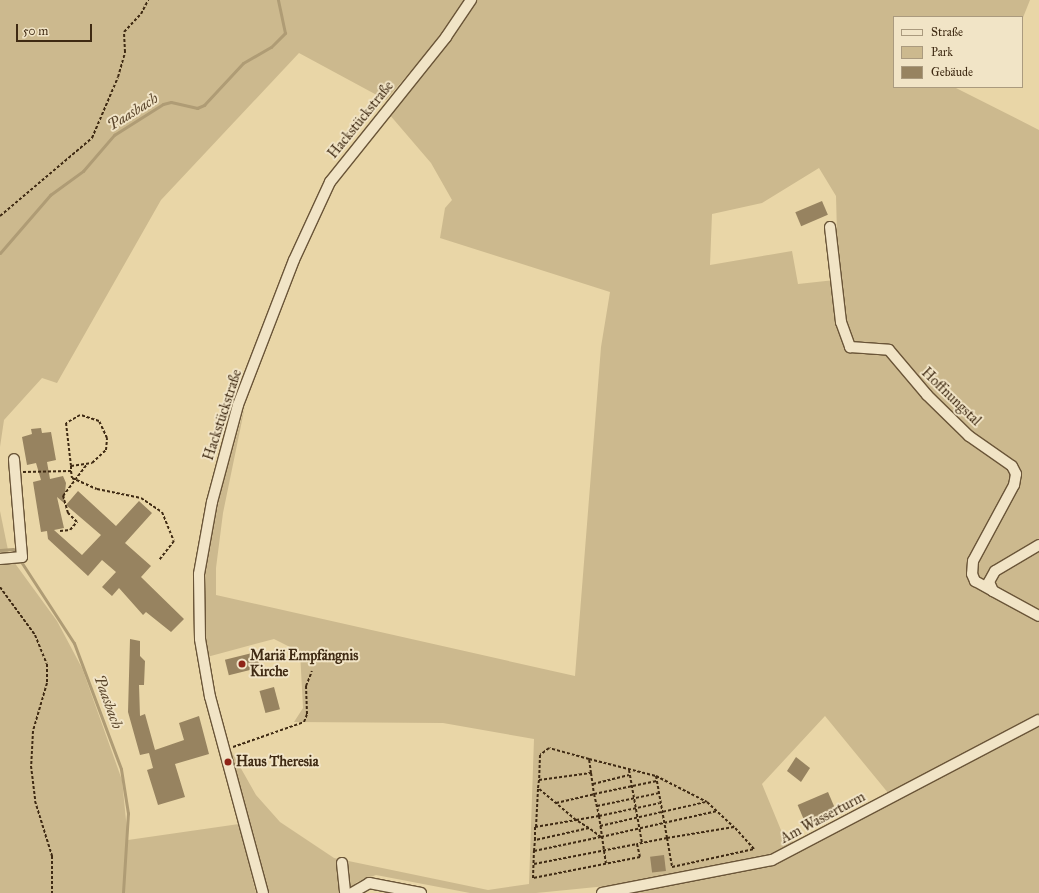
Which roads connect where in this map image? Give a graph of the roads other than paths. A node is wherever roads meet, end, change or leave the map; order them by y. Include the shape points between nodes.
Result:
1 (471, 0) edge
2 (830, 227) dead end
3 (14, 459) dead end
4 (1039, 545) edge
5 (5, 558) edge
6 (993, 591) junction
7 (1039, 616) edge
8 (1039, 720) edge
9 (342, 864) dead end
10 (263, 893) edge
11 (345, 893) edge
12 (352, 893) edge
13 (421, 893) edge
14 (602, 893) edge

1 - 10 street, Hackstückstraße via 446,37 330,182 294,260 233,420 212,502 199,574 203,662
2 - 6 street, Hoffnungstal via 840,322 850,347 889,350 969,436 1012,466 1016,474 1014,485 973,561 976,580
3 - 5 street via 22,557
4 - 6 street via 996,571 989,582
6 - 7 street
8 - 14 street, Am Wasserturm via 772,860
9 - 11 street
12 - 13 street via 369,883

